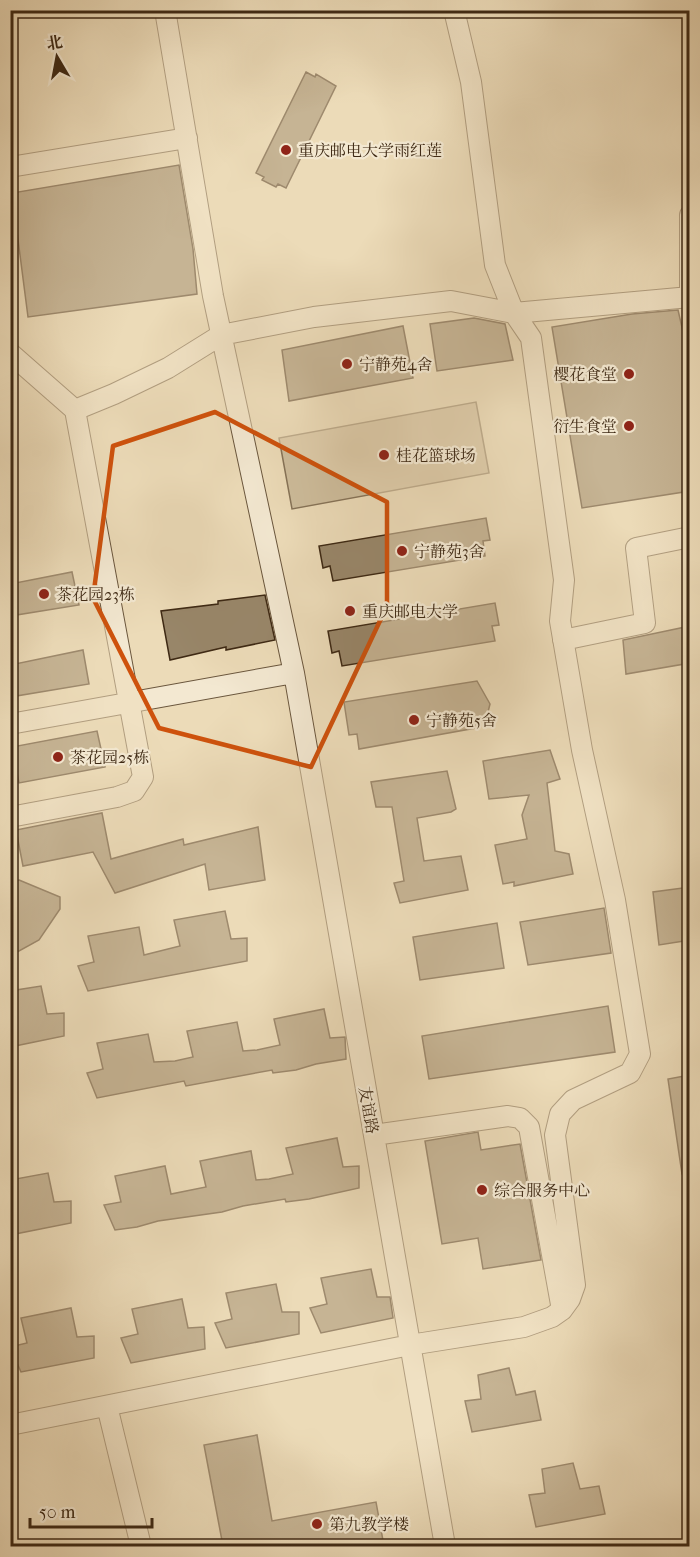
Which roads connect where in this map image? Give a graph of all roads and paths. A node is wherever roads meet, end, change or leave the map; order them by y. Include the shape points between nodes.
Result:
1 (165, 10) edge
2 (454, 10) edge
3 (187, 138) junction
4 (10, 167) edge
5 (690, 215) edge
6 (690, 290) edge
7 (690, 297) edge
8 (514, 313) junction
9 (221, 335) junction
10 (10, 353) edge
11 (75, 410) junction
12 (690, 537) edge
13 (563, 640) junction
14 (294, 673) junction
15 (130, 702) junction
16 (10, 724) edge
17 (10, 817) edge
18 (374, 1135) junction
19 (562, 1310) junction
20 (410, 1345) junction
21 (106, 1406) junction
22 (10, 1425) edge
23 (141, 1546) edge
24 (445, 1546) edge

1 - 3 street, 友谊路
2 - 8 street via 472,92 495,266
3 - 4 street
3 - 9 street, 友谊路
5 - 6 street
7 - 8 street
8 - 9 street via 451,302 314,317
8 - 13 street via 531,338 533,348 564,580 560,621
9 - 11 street via 168,368
9 - 14 street, 友谊路
10 - 11 street
11 - 15 street
12 - 13 street via 636,548 645,623
13 - 19 street via 615,900 640,1054 630,1073 573,1100 560,1114 555,1135 575,1285
14 - 15 street
14 - 18 street, 友谊路
15 - 16 street
15 - 17 street via 143,777 134,791
18 - 19 street via 508,1116 520,1118 530,1127
18 - 20 street, 友谊路
19 - 20 street via 524,1327
20 - 21 street
20 - 24 street, 友谊路
21 - 22 street
21 - 23 street

